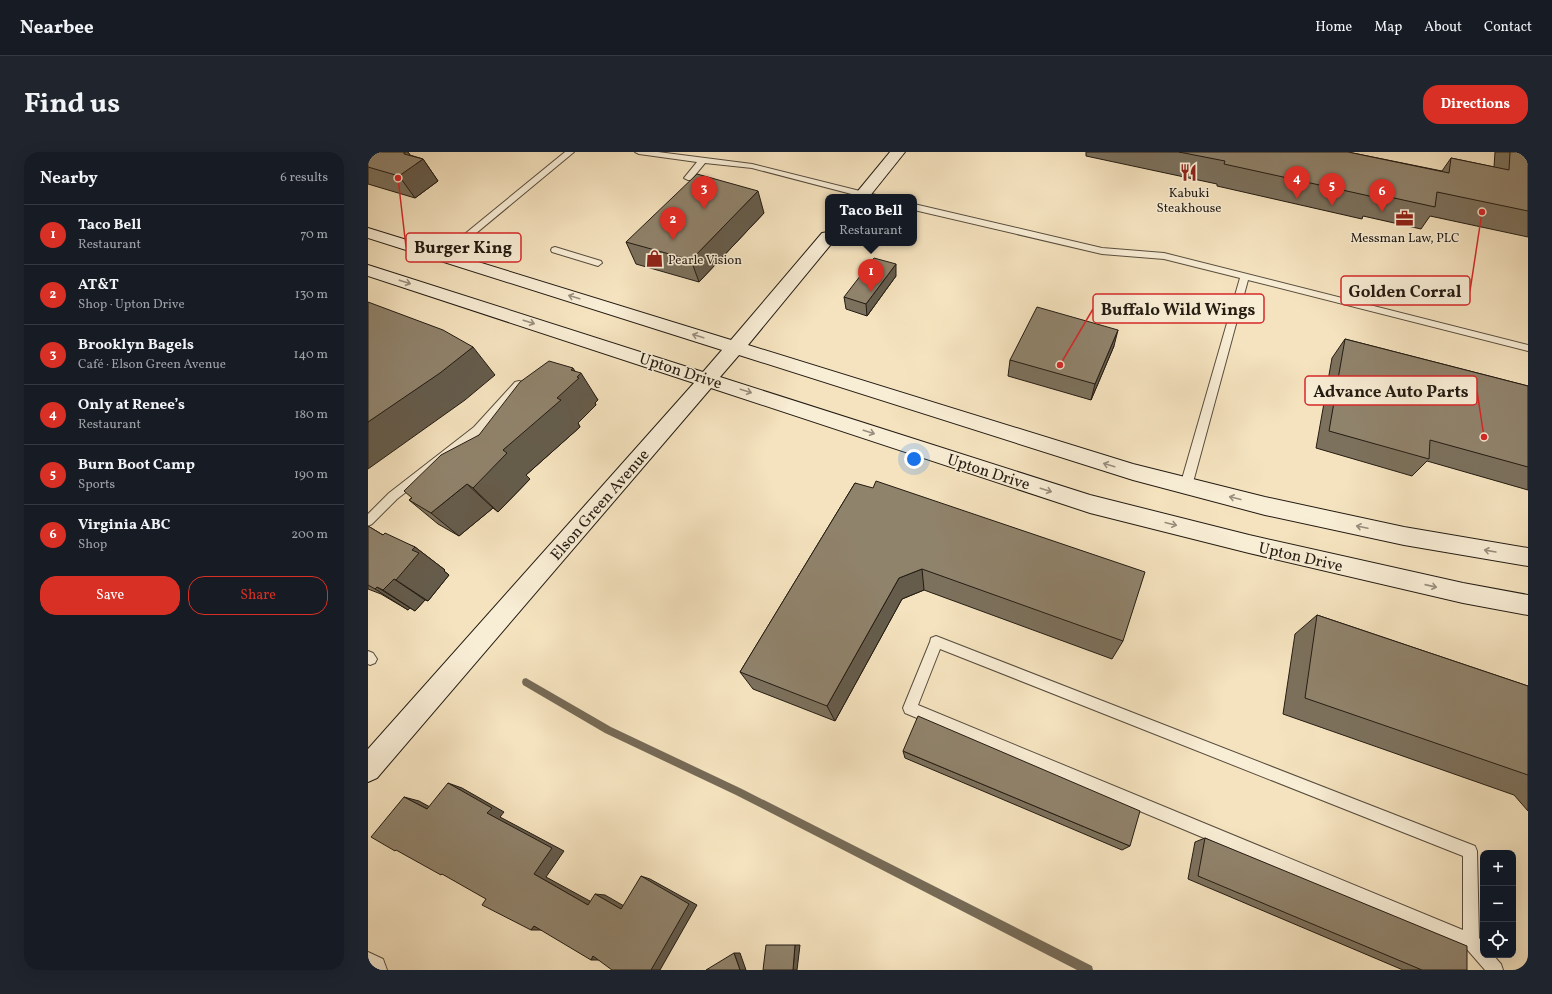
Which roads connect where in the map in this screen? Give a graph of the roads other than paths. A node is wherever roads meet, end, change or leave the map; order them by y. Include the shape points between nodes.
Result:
1 (570, 152) edge
2 (639, 152) edge
3 (898, 152) edge
4 (703, 160) junction
5 (688, 178) dead end
6 (859, 194) edge
7 (867, 194) edge
8 (917, 208) edge
9 (368, 233) edge
10 (825, 241) edge
11 (555, 250) dead end
12 (442, 257) junction
13 (598, 263) dead end
14 (368, 270) edge
15 (1245, 276) junction
16 (735, 347) junction
17 (1528, 348) edge
18 (708, 379) junction
19 (522, 382) edge
20 (1186, 486) junction
21 (368, 521) edge
22 (1528, 557) edge
23 (1528, 605) edge
24 (368, 769) edge
25 (1471, 941) junction
26 (368, 967) edge
27 (372, 970) edge
28 (1495, 970) edge

1 - 12 lane
2 - 4 lane
3 - 7 main road
4 - 5 lane
4 - 6 lane via 760,167
8 - 15 lane via 1102,251 1164,256
9 - 12 main road
10 - 16 main road, Elson Green Avenue
11 - 13 lane
16 -> 12 main road
14 -> 18 main road, Upton Drive
15 - 17 lane
15 - 20 lane
16 - 18 main road, Elson Green Avenue
20 -> 16 main road via 1133,472
18 -> 23 main road, Upton Drive via 1090,504 1455,592
18 - 24 main road, Elson Green Avenue
19 - 21 lane via 478,430 393,496
22 -> 20 main road via 1404,536 1264,506
25 - 25 lane via 910,708 936,642 1470,851
25 - 28 lane
26 - 27 main road

